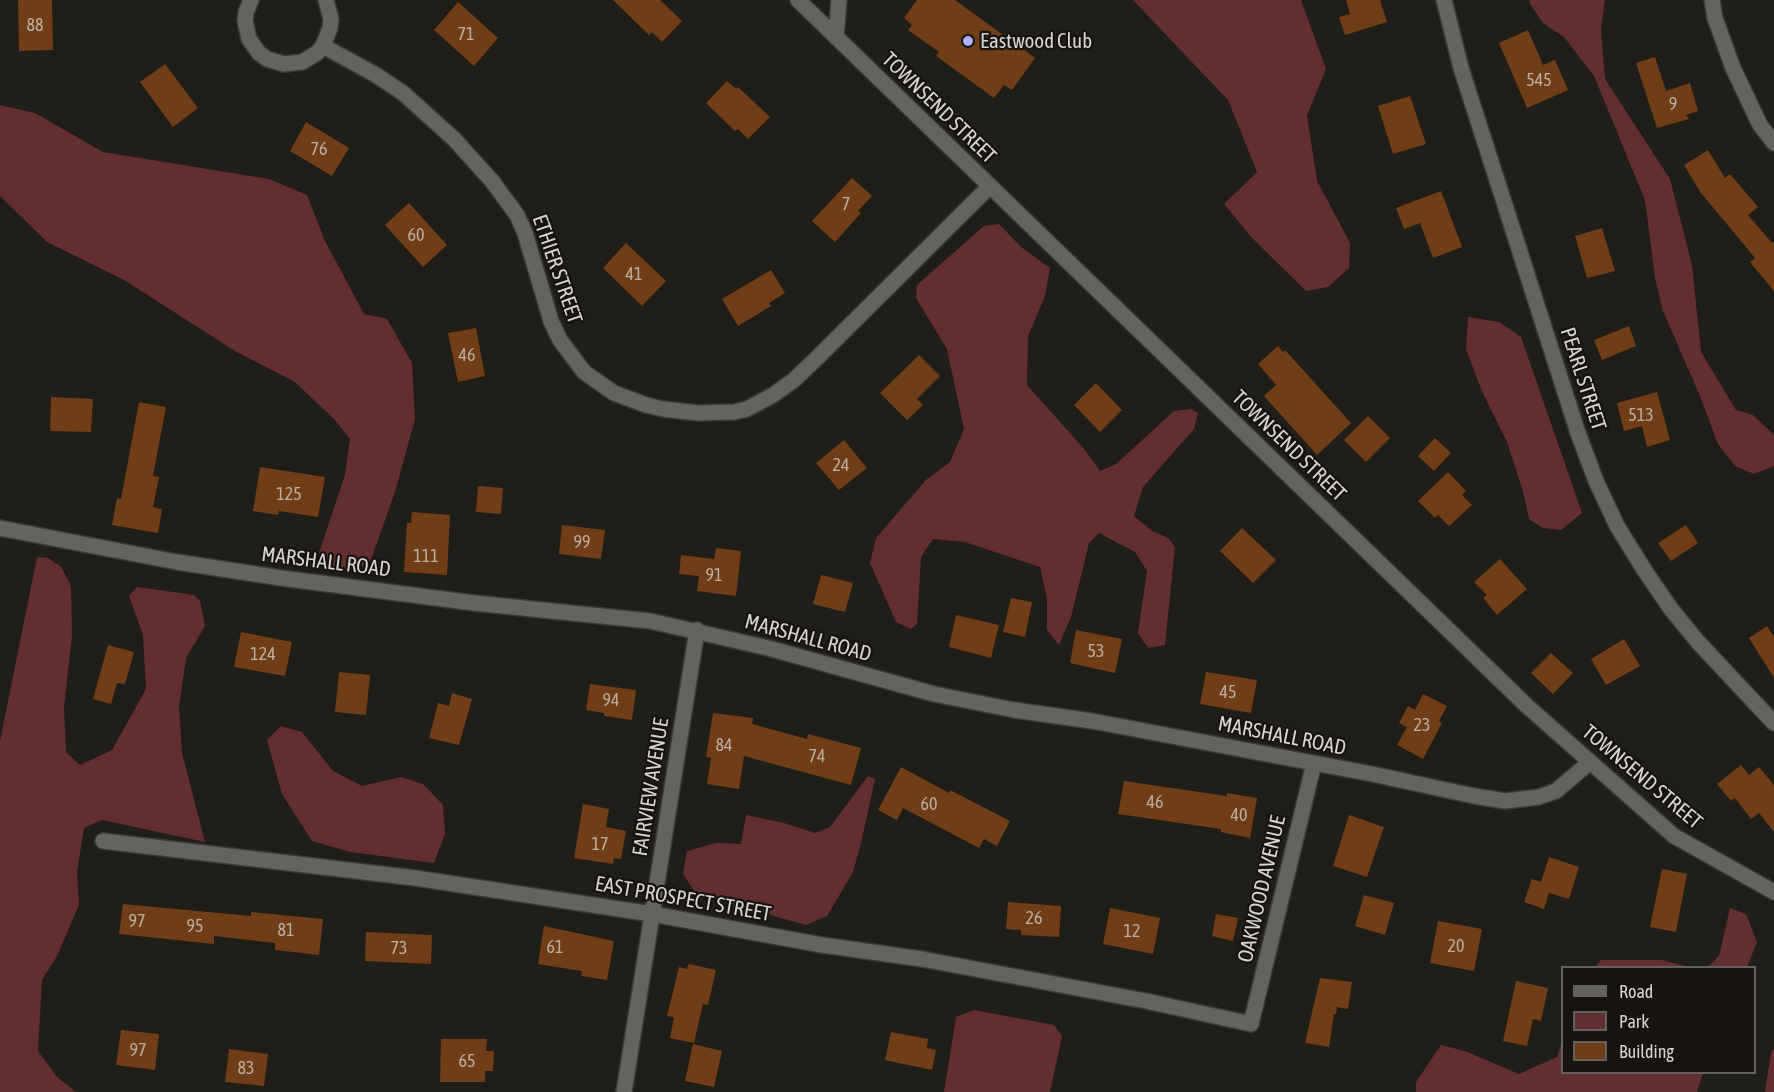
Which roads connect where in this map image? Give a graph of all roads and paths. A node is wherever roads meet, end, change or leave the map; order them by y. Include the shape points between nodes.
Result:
1 (251, 0) edge
2 (326, 0) edge
3 (798, 0) edge
4 (839, 0) edge
5 (1444, 0) edge
6 (1712, 0) edge
7 (836, 37) junction
8 (323, 46) junction
9 (1774, 143) edge
10 (990, 186) junction
11 (0, 528) edge
12 (697, 630) junction
13 (1774, 723) edge
14 (1590, 762) junction
15 (1314, 763) junction
16 (103, 841) dead end
17 (1774, 880) edge
18 (1758, 882) junction
19 (1774, 892) edge
20 (652, 914) junction
21 (1251, 1024) joint
22 (624, 1092) edge

1 - 8 street via 246,30 253,47 267,58 284,64 302,62
2 - 8 street via 331,19
3 - 7 street, TOWNSEND STREET
4 - 7 street
5 - 13 street, PEARL STREET via 1461,68 1596,481 1617,526 1671,609
6 - 9 street via 1733,68 1760,124
7 - 10 street, TOWNSEND STREET
8 - 10 street, ETHIER STREET via 404,93 492,181 517,215 551,321 584,372 614,393 663,409 734,412 773,395 817,358
10 - 14 street, TOWNSEND STREET via 1527,706
11 - 12 street, MARSHALL ROAD via 270,576 650,621
12 - 15 street, MARSHALL ROAD via 934,694
12 - 20 street, FAIRVIEW AVENUE
14 - 15 street, MARSHALL ROAD via 1556,791 1539,798 1505,801
14 - 18 street, TOWNSEND STREET via 1674,836
15 - 21 street, OAKWOOD AVENUE
16 - 20 street, EAST PROSPECT STREET via 415,878
17 - 18 street
18 - 19 street, TOWNSEND STREET
20 - 21 street, EAST PROSPECT STREET via 922,959
20 - 22 street, FAIRVIEW AVENUE

